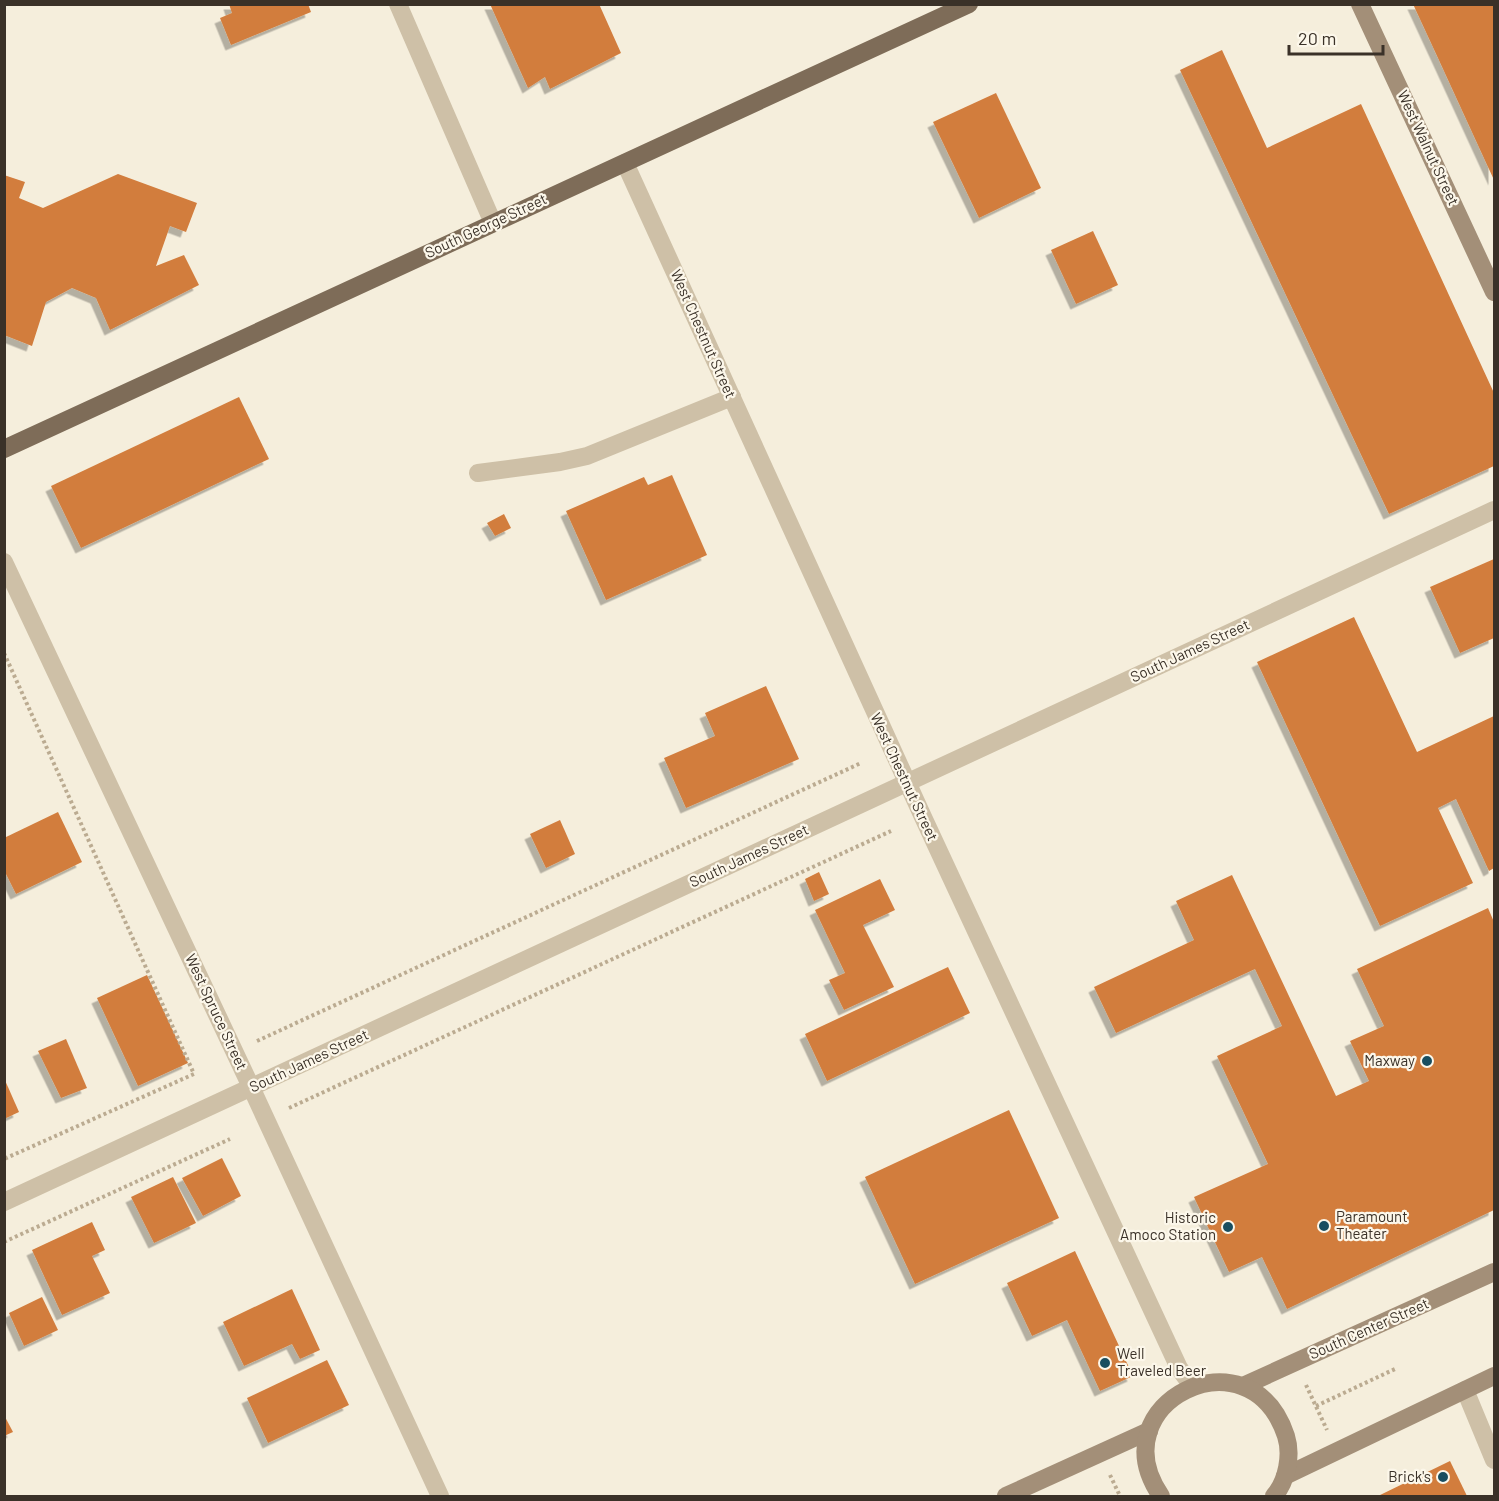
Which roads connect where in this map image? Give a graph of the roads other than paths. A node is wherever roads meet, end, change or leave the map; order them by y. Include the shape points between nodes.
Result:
1 (398, 4) edge
2 (969, 4) edge
3 (1360, 4) edge
4 (625, 163) junction
5 (493, 223) junction
6 (1494, 292) edge
7 (732, 397) junction
8 (4, 449) edge
9 (478, 473) dead end
10 (1494, 510) edge
11 (4, 562) edge
12 (907, 782) junction
13 (251, 1088) junction
14 (4, 1202) edge
15 (1494, 1272) edge
16 (1494, 1376) edge
17 (1192, 1386) junction
18 (1243, 1386) junction
19 (1465, 1390) junction
20 (1149, 1431) junction
21 (1494, 1460) edge
22 (1285, 1476) junction
23 (440, 1497) edge
24 (1006, 1497) edge
25 (1161, 1497) edge
26 (1274, 1497) edge

1 - 5 street
2 - 4 main road, South George Street
3 - 6 street, West Walnut Street
4 - 5 main road, South George Street
4 - 7 street, West Chestnut Street
5 - 8 main road, South George Street
7 - 9 street via 587,456
7 - 12 street, West Chestnut Street
10 - 12 street, South James Street
11 - 13 street, West Spruce Street
12 - 13 street, South James Street
12 - 17 street, West Chestnut Street via 1179,1368
13 - 14 street, South James Street
13 - 23 street, West Spruce Street
15 - 18 street, South Center Street
16 - 19 street
17 - 18 street via 1226,1382
17 - 20 street via 1165,1404
18 - 22 street via 1272,1407 1282,1423 1288,1440
19 - 21 street
19 - 22 street
20 - 24 street
20 - 25 street via 1147,1468
22 - 26 street

